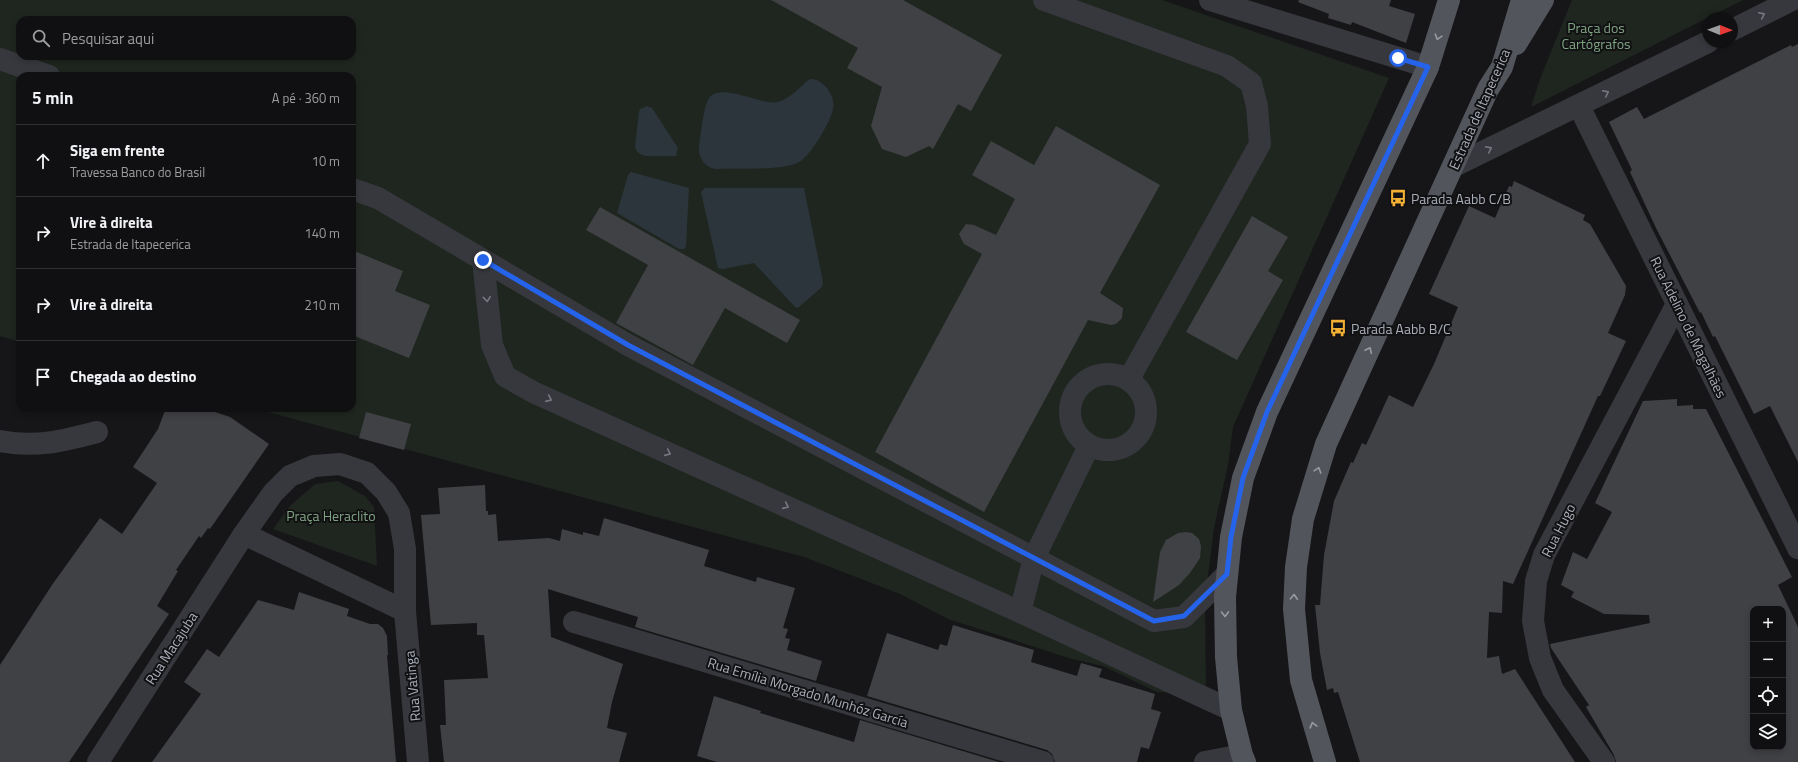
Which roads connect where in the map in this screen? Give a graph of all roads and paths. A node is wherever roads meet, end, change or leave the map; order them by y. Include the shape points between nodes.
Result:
1 (1044, 0) edge
2 (1210, 0) edge
3 (1449, 0) edge
4 (1522, 0) edge
5 (1543, 0) edge
6 (1793, 0) edge
7 (1798, 7) edge
8 (1738, 27) edge
9 (1702, 45) edge
10 (0, 59) edge
11 (1428, 67) junction
12 (1502, 67) junction
13 (37, 72) edge
14 (1579, 106) junction
15 (1454, 166) junction
16 (356, 190) edge
17 (483, 260) junction
18 (1677, 304) junction
19 (1129, 379) junction
20 (97, 432) dead end
21 (0, 441) edge
22 (1089, 446) junction
23 (244, 534) junction
24 (1798, 548) edge
25 (1034, 558) junction
26 (1227, 574) junction
27 (405, 611) junction
28 (1020, 612) junction
29 (574, 622) dead end
30 (1231, 710) junction
31 (1244, 759) edge
32 (98, 762) edge
33 (418, 762) edge
34 (1043, 762) edge
35 (1205, 762) edge
36 (1325, 762) edge
37 (1604, 762) edge

1 - 19 street via 1227,66 1250,83 1257,106 1260,144
2 - 11 street
3 -> 11 main road
4 - 12 main road, Estrada de Itapecerica
5 - 12 main road
6 - 7 street
8 -> 6 street
14 -> 9 street
10 - 13 street
11 - 26 main road via 1267,412 1243,478 1231,537
12 - 15 main road, Estrada de Itapecerica via 1488,89
15 -> 14 street
14 - 18 street, Rua Adelino de Magalhães
36 -> 15 main road, Estrada de Itapecerica via 1301,680 1294,609 1296,567 1303,519 1326,444
16 - 17 street via 378,198
17 - 25 street via 628,345
17 -> 28 street via 492,345 505,376 533,392
18 - 24 street, Rua Adelino de Magalhães
18 - 37 street, Rua Hugo via 1544,555 1536,581 1533,621 1540,658 1552,690
19 - 22 street via 1144,398 1146,421 1134,441 1112,451
19 - 22 street via 1105,373 1082,382 1070,404 1072,428
20 - 21 street via 57,442 17,444
22 - 25 street
23 - 27 street
23 - 27 street via 273,493 290,476 314,466 340,464 367,473 386,492 399,513 405,549
23 - 32 street, Rua Macajuba
25 - 26 street via 1154,621 1184,616
25 - 28 street
26 -> 30 main road via 1224,597
27 - 33 street, Rua Vatinga
28 - 30 street
29 - 34 street, Rua Emília Morgado Munhóz García
30 - 31 main road
31 - 35 street

